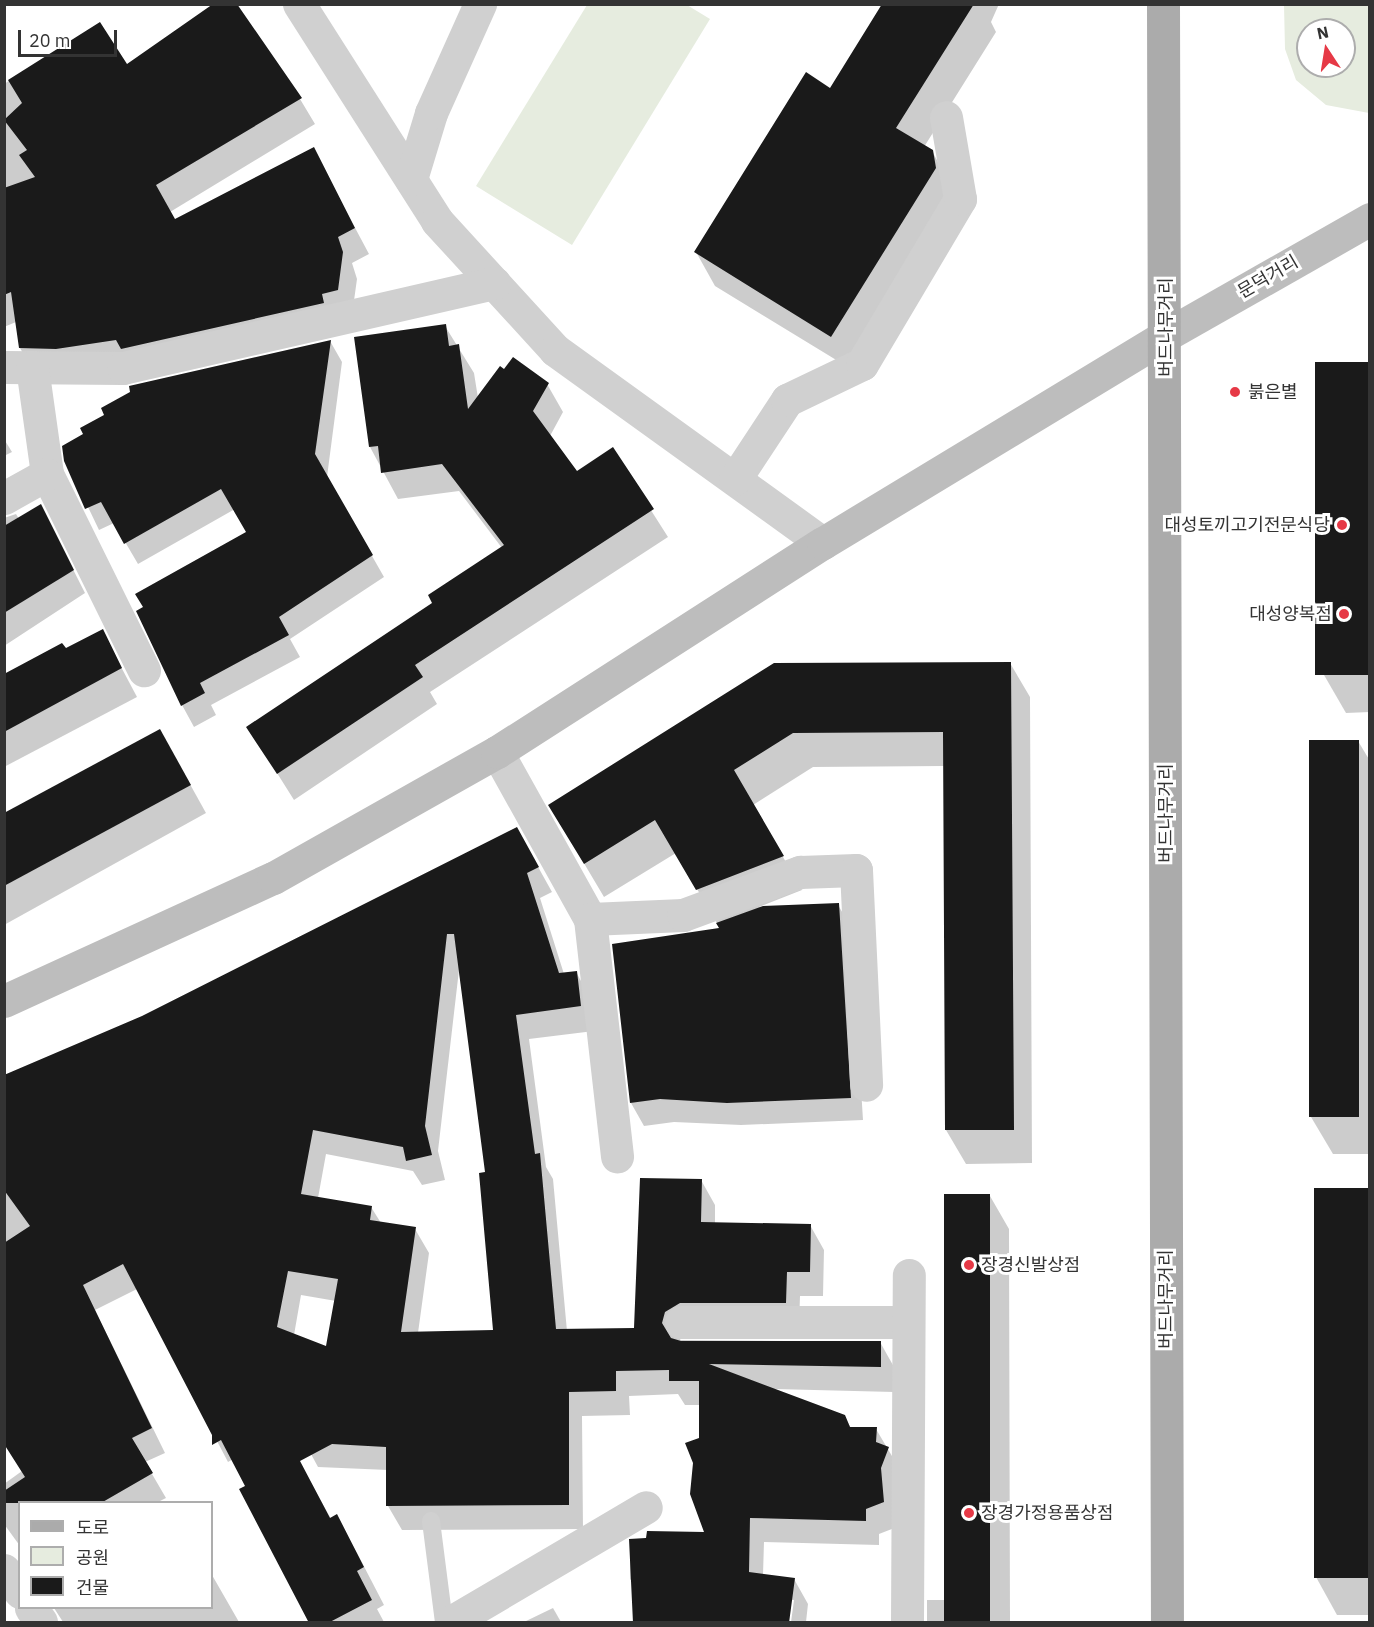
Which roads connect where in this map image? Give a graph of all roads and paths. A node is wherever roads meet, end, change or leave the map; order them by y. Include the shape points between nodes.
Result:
1 (298, 4) edge
2 (480, 4) edge
3 (1163, 4) edge
4 (946, 117) dead end
5 (411, 179) junction
6 (1370, 219) edge
7 (494, 283) junction
8 (1166, 335) junction
9 (18, 367) edge
10 (47, 474) junction
11 (735, 479) junction
12 (4, 498) edge
13 (823, 543) junction
14 (144, 670) dead end
15 (497, 752) junction
16 (590, 919) junction
17 (4, 1001) edge
18 (866, 1085) dead end
19 (617, 1156) dead end
20 (909, 1275) dead end
21 (681, 1322) dead end
22 (908, 1322) junction
23 (646, 1507) dead end
24 (431, 1521) dead end
25 (4, 1570) edge
26 (18, 1589) edge
27 (32, 1609) edge
28 (41, 1623) edge
29 (444, 1623) edge
30 (452, 1623) edge
31 (907, 1623) edge
32 (1167, 1623) edge

1 - 5 street
2 - 5 street via 431,113
3 - 8 main road, 버드나무거리
4 - 11 street via 960,199 862,364 787,400
5 - 7 street via 438,221
6 - 8 main road, 문덕거리
7 - 9 street via 123,368
7 - 11 street via 555,350
8 - 13 main road, 문덕거리
8 - 32 main road, 버드나무거리
9 - 10 street
10 - 12 street
10 - 14 street
11 - 13 street
13 - 15 main road, 문덕거리
15 - 16 street
15 - 17 main road, 문덕거리 via 273,878
16 - 18 street via 683,915 800,872 856,870
16 - 19 street
20 - 22 street
21 - 22 street
22 - 31 street
23 - 30 street
24 - 29 lane
25 - 26 street
27 - 28 street

